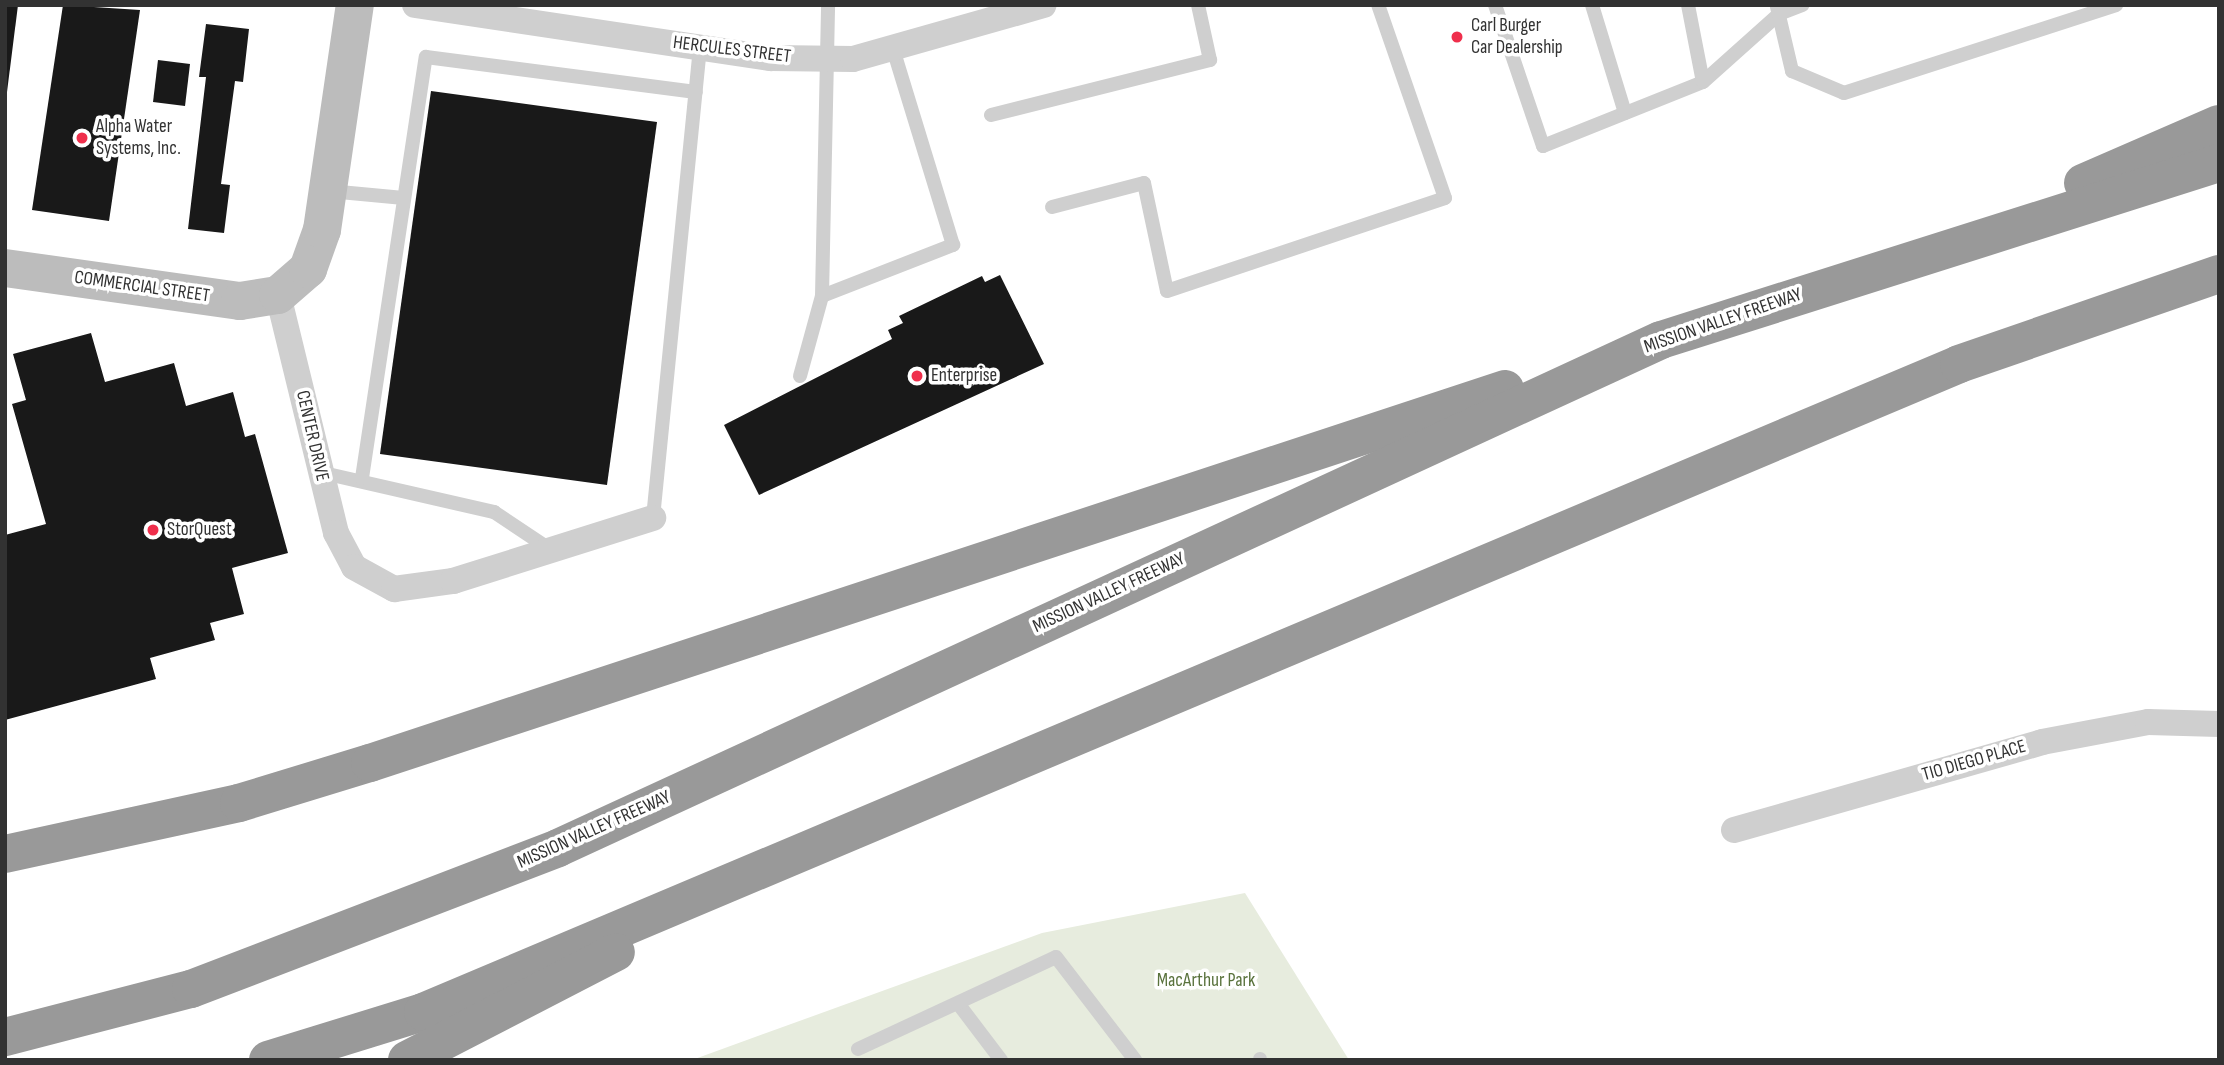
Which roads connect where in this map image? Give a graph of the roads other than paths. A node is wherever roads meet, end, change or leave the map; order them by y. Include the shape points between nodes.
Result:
1 (355, 5) edge
2 (415, 5) edge
3 (828, 5) edge
4 (1044, 5) edge
5 (1198, 5) edge
6 (1378, 5) edge
7 (1496, 5) edge
8 (1592, 5) edge
9 (1688, 5) edge
10 (1802, 5) edge
11 (2116, 5) edge
12 (473, 9) edge
13 (1778, 10) edge
14 (700, 47) junction
15 (893, 49) junction
16 (825, 57) junction
17 (1703, 82) junction
18 (696, 92) junction
19 (1625, 113) junction
20 (991, 116) dead end
21 (2219, 124) edge
22 (2219, 163) edge
23 (328, 191) junction
24 (404, 198) junction
25 (1052, 207) dead end
26 (1891, 267) junction
27 (5, 268) edge
28 (2208, 281) edge
29 (278, 295) junction
30 (822, 296) junction
31 (1661, 340) junction
32 (800, 376) dead end
33 (319, 472) junction
34 (362, 478) junction
35 (653, 517) joint
36 (551, 550) junction
37 (2219, 724) edge
38 (109, 830) junction
39 (1734, 830) dead end
40 (5, 838) edge
41 (796, 852) junction
42 (5, 854) edge
43 (960, 1006) junction
44 (5, 1037) edge
45 (858, 1049) dead end
46 (268, 1060) edge
47 (407, 1060) edge
48 (1001, 1060) edge
49 (1135, 1060) edge

1 - 23 main road
2 - 12 street, HERCULES STREET
3 - 16 lane
4 - 15 street, HERCULES STREET
5 - 20 lane via 1210,60
6 - 25 lane via 1445,198 1167,291 1144,183
7 - 19 lane via 1543,146
8 - 19 lane
9 - 17 lane
10 - 13 lane
11 - 13 lane via 1844,93 1792,71
12 - 14 street, HERCULES STREET
13 - 17 lane
14 - 16 street, HERCULES STREET
14 - 18 lane
15 - 16 street, HERCULES STREET via 853,59
15 - 30 lane via 953,245
16 - 30 lane
17 - 19 lane
18 - 24 lane via 426,57
18 - 35 lane
21 - 26 highway
22 - 26 highway, MISSION VALLEY FREEWAY
23 - 24 lane
23 - 29 main road via 308,269
24 - 34 lane
26 - 31 highway, MISSION VALLEY FREEWAY
27 - 29 main road, COMMERCIAL STREET via 240,302
28 - 41 highway via 1959,364
29 - 33 street, CENTER DRIVE
30 - 32 lane
31 - 38 highway via 1115,512 370,763 239,803
31 - 44 highway, MISSION VALLEY FREEWAY via 558,848 191,989
33 - 34 lane
33 - 36 street, CENTER DRIVE via 336,533 354,567 394,589 453,580
34 - 36 lane via 494,512
35 - 36 street, CENTER DRIVE
37 - 39 street, TIO DIEGO PLACE via 2148,722 2042,742
38 - 40 highway
38 - 42 highway
41 - 46 highway via 423,1012
41 - 47 highway via 533,999
43 - 45 lane
43 - 48 lane
43 - 49 lane via 1056,957

